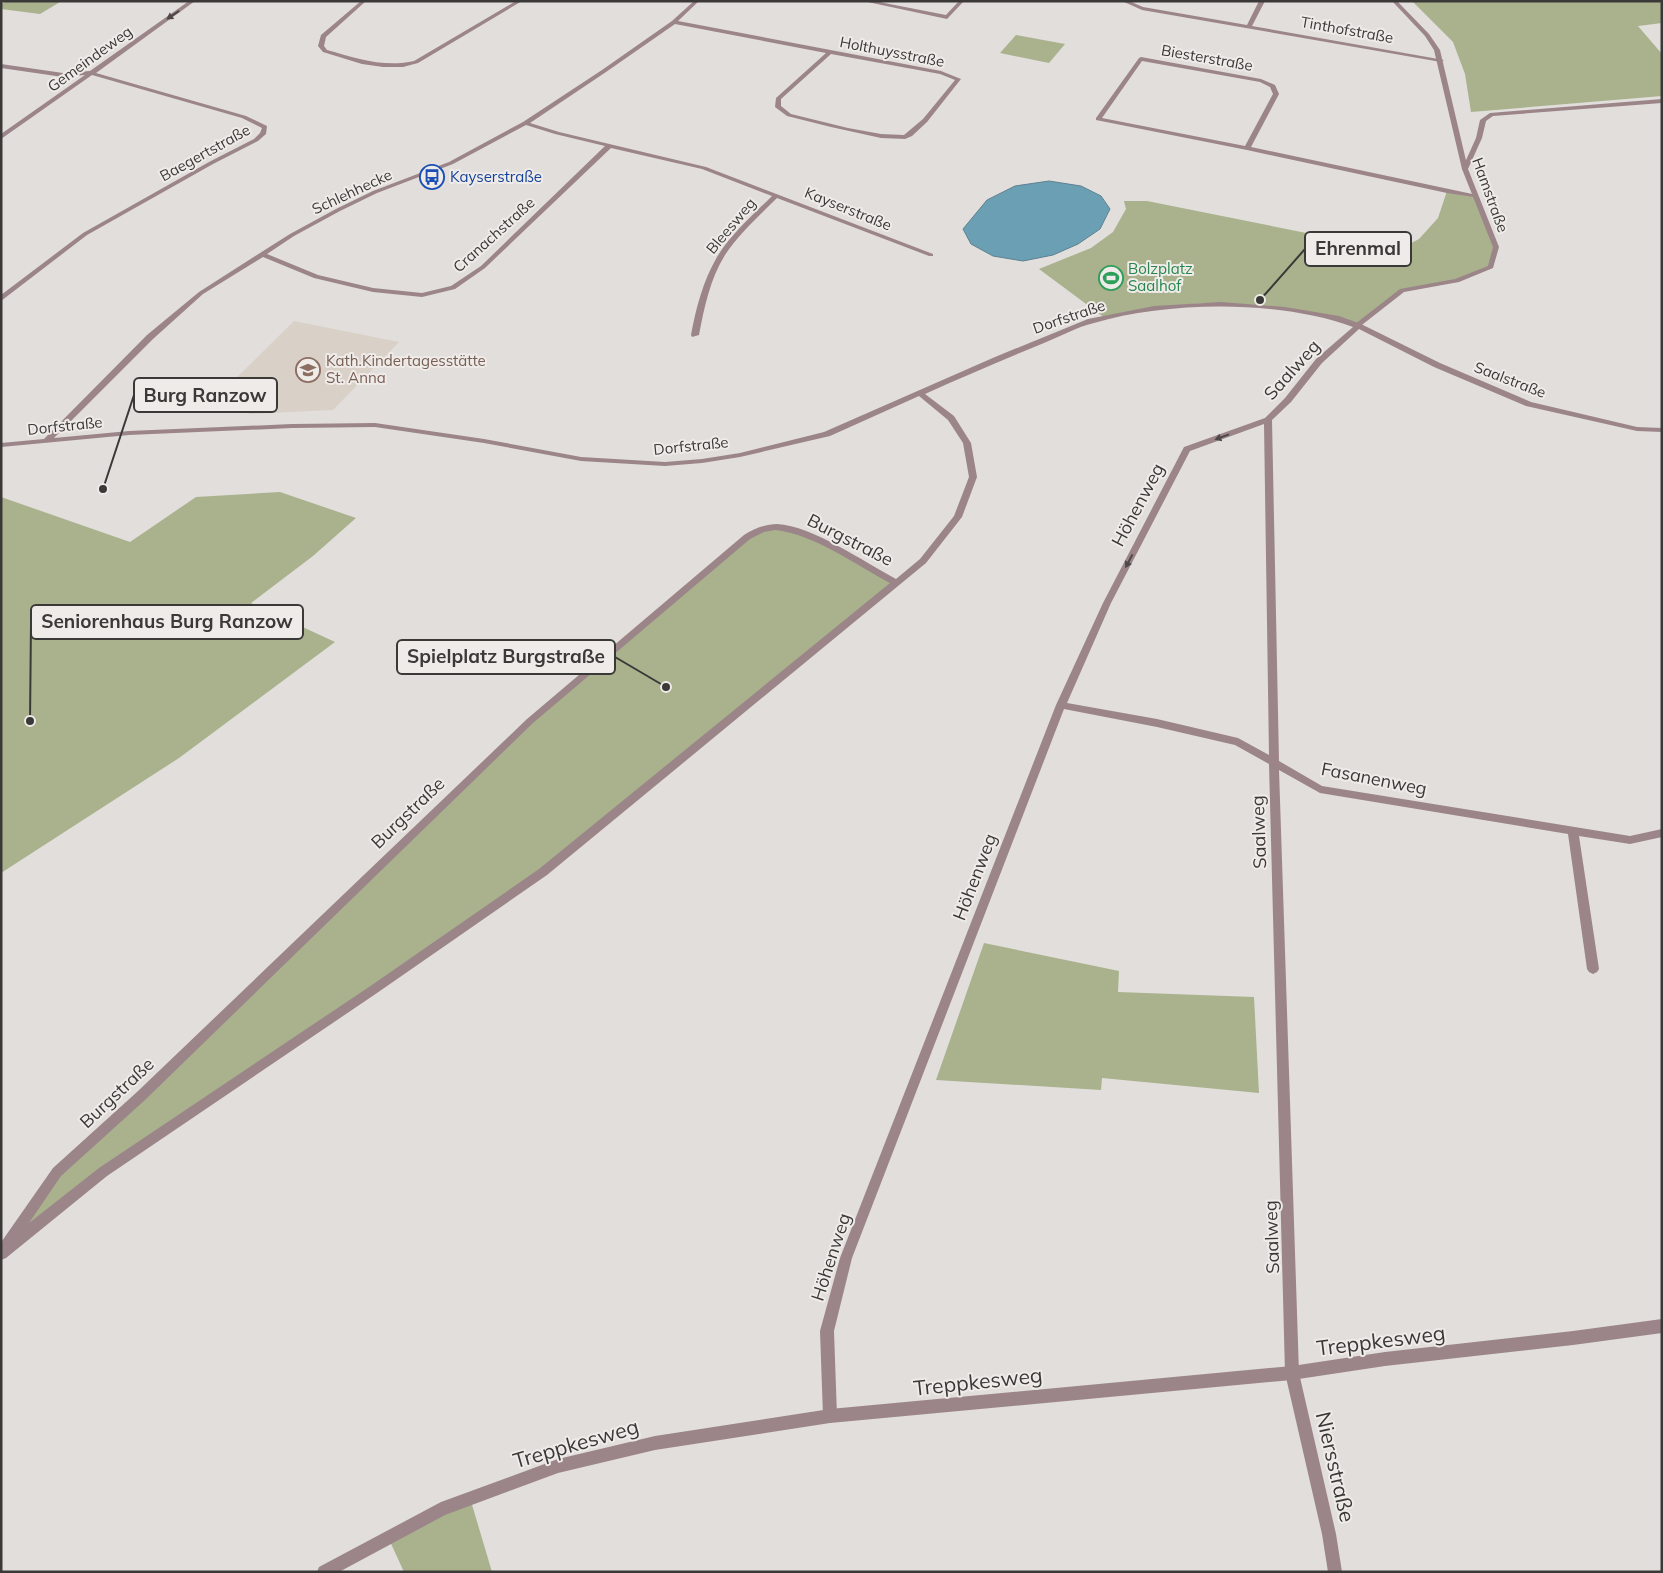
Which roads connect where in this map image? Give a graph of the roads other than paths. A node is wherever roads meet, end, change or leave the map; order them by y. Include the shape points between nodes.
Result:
1 (193, 1) edge
2 (364, 1) edge
3 (520, 1) edge
4 (697, 1) edge
5 (865, 1) edge
6 (962, 1) edge
7 (1124, 1) edge
8 (1262, 1) edge
9 (1394, 1) edge
10 (674, 22) junction
11 (1250, 26) junction
12 (830, 52) junction
13 (1440, 60) junction
14 (1, 66) edge
15 (90, 73) junction
16 (1662, 101) edge
17 (525, 124) junction
18 (1, 127) edge
19 (13, 129) junction
20 (1, 136) edge
21 (609, 146) junction
22 (1247, 148) junction
23 (1465, 170) junction
24 (777, 195) junction
25 (1474, 195) junction
26 (262, 254) junction
27 (931, 255) dead end
28 (1, 299) edge
29 (1358, 326) junction
30 (695, 335) dead end
31 (920, 394) junction
32 (1268, 420) junction
33 (1662, 430) edge
34 (45, 442) junction
35 (1, 446) edge
36 (897, 583) junction
37 (1061, 704) junction
38 (1274, 764) junction
39 (1573, 831) junction
40 (1662, 833) edge
41 (1593, 969) dead end
42 (1, 1254) edge
43 (1662, 1326) edge
44 (1292, 1373) junction
45 (830, 1416) junction
46 (324, 1572) edge
47 (1335, 1572) edge

1 -> 15 street, Gemeindeweg
2 - 3 street via 323,36 321,46 325,51 342,57 383,65 403,65 426,57
4 - 10 street, Schlehhecke
5 - 6 street via 948,16
7 - 11 street, Tinthofstraße via 1142,8
8 - 11 street
9 - 13 street, Hamstraße via 1427,35
10 - 12 street, Holthuysstraße
10 - 17 street, Schlehhecke
11 - 13 street, Tinthofstraße
12 - 12 street, Holthuysstraße via 778,99 782,112 888,137 906,137 916,130 958,79
13 - 23 street, Hamstraße
14 - 15 street via 62,75
15 - 19 street, Gemeindeweg
15 - 28 street, Baegertstraße via 244,117 266,128 256,140 85,234
16 - 23 street via 1492,114 1483,120
17 - 21 street, Kayserstraße
17 - 26 street, Schlehhecke via 450,163 374,192
18 - 19 street
19 - 20 street, Gemeindeweg
21 - 24 street, Kayserstraße via 704,168
21 - 26 street, Cranachstraße via 483,267 453,288 422,295 373,290 316,278
22 - 22 street, Biesterstraße via 1126,125 1098,119 1141,59 1261,81 1273,86 1276,94
22 - 25 street, Biesterstraße
23 - 25 street, Hamstraße
24 - 27 street, Kayserstraße
24 - 30 street, Bleesweg via 744,228 716,264 698,313
25 - 29 street, Hamstraße via 1496,247 1490,267 1457,281 1402,290
26 - 34 street, Schlehhecke via 193,299 150,337
29 - 31 street, Dorfstraße via 1336,318 1276,308 1221,304 1154,308 1091,321
29 - 32 street, Saalweg via 1319,362
29 - 33 street, Saalstraße via 1437,365 1530,404 1637,429
31 - 34 street, Dorfstraße via 827,434 740,455 665,464 581,459 375,425 129,433
31 - 36 street, Burgstraße via 951,418 967,443 973,477 958,517 923,561
32 -> 37 street, Höhenweg via 1187,449 1107,603
32 - 38 street, Saalweg
34 - 35 street, Dorfstraße
36 - 42 street, Burgstraße via 543,872 103,1172
36 - 42 street, Burgstraße via 799,531 777,527 757,530 747,537 530,720 141,1096 57,1172
37 - 38 street, Fasanenweg via 1238,742
37 - 45 street, Höhenweg via 846,1258 827,1330
38 - 39 street, Fasanenweg via 1320,790
38 - 44 street, Saalweg
39 - 40 street, Fasanenweg via 1630,840
39 - 41 street
43 - 44 street, Treppkesweg
44 - 45 street, Treppkesweg
44 - 47 street, Niersstraße
45 - 46 street, Treppkesweg via 655,1443 558,1466 441,1509

